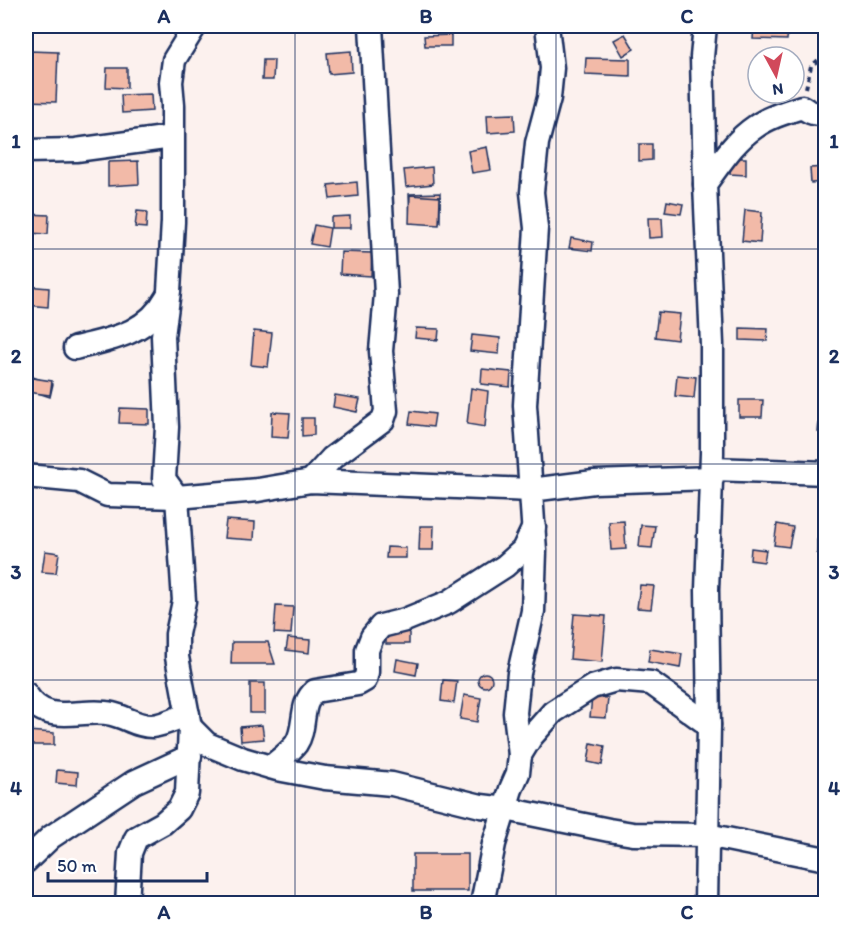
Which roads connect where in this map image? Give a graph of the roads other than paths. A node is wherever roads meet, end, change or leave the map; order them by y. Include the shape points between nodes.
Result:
1 (195, 26) edge
2 (371, 26) edge
3 (547, 26) edge
4 (705, 26) edge
5 (825, 113) edge
6 (172, 137) junction
7 (26, 151) edge
8 (705, 184) junction
9 (169, 294) junction
10 (75, 348) dead end
11 (712, 473) junction
12 (825, 473) edge
13 (26, 476) edge
14 (311, 481) junction
15 (531, 490) junction
16 (177, 497) junction
17 (534, 527) junction
18 (26, 694) edge
19 (189, 721) junction
20 (709, 725) junction
21 (520, 755) junction
22 (190, 756) junction
23 (271, 767) junction
24 (512, 803) junction
25 (707, 836) junction
26 (825, 859) edge
27 (26, 861) edge
28 (127, 903) edge
29 (482, 903) edge
30 (706, 903) edge

1 - 6 street via 174,60
2 - 14 street via 386,294 381,351 386,411 383,420 332,458
3 - 15 street via 552,68 532,192 536,228 525,405
4 - 8 street
5 - 8 street via 808,112 802,106 756,125
6 - 7 street via 76,150
6 - 9 street
8 - 11 street via 712,344
9 - 10 street via 160,310 135,330
9 - 16 street via 163,336 167,428 164,479
11 - 12 street
11 - 15 street
11 - 20 street via 707,590
13 - 16 street via 79,481 107,495
14 - 15 street
14 - 16 street
15 - 17 street
16 - 19 street via 184,601 177,657
17 - 21 street via 533,611 519,673 515,713
17 - 23 street via 523,550 505,566 449,602 381,626 367,650 365,680 310,695 296,744
18 - 19 street via 42,711 53,714 112,714 149,726
19 - 22 street
19 - 23 street via 207,744
20 - 21 street via 651,683 616,680 592,687 553,712
20 - 25 street
21 - 24 street
22 - 27 street via 134,782 51,837
22 - 28 street via 187,793 179,809 136,838 130,853
23 - 24 street via 325,778 392,784 481,806
24 - 25 street via 633,834
24 - 29 street via 494,844
25 - 26 street
25 - 30 street

